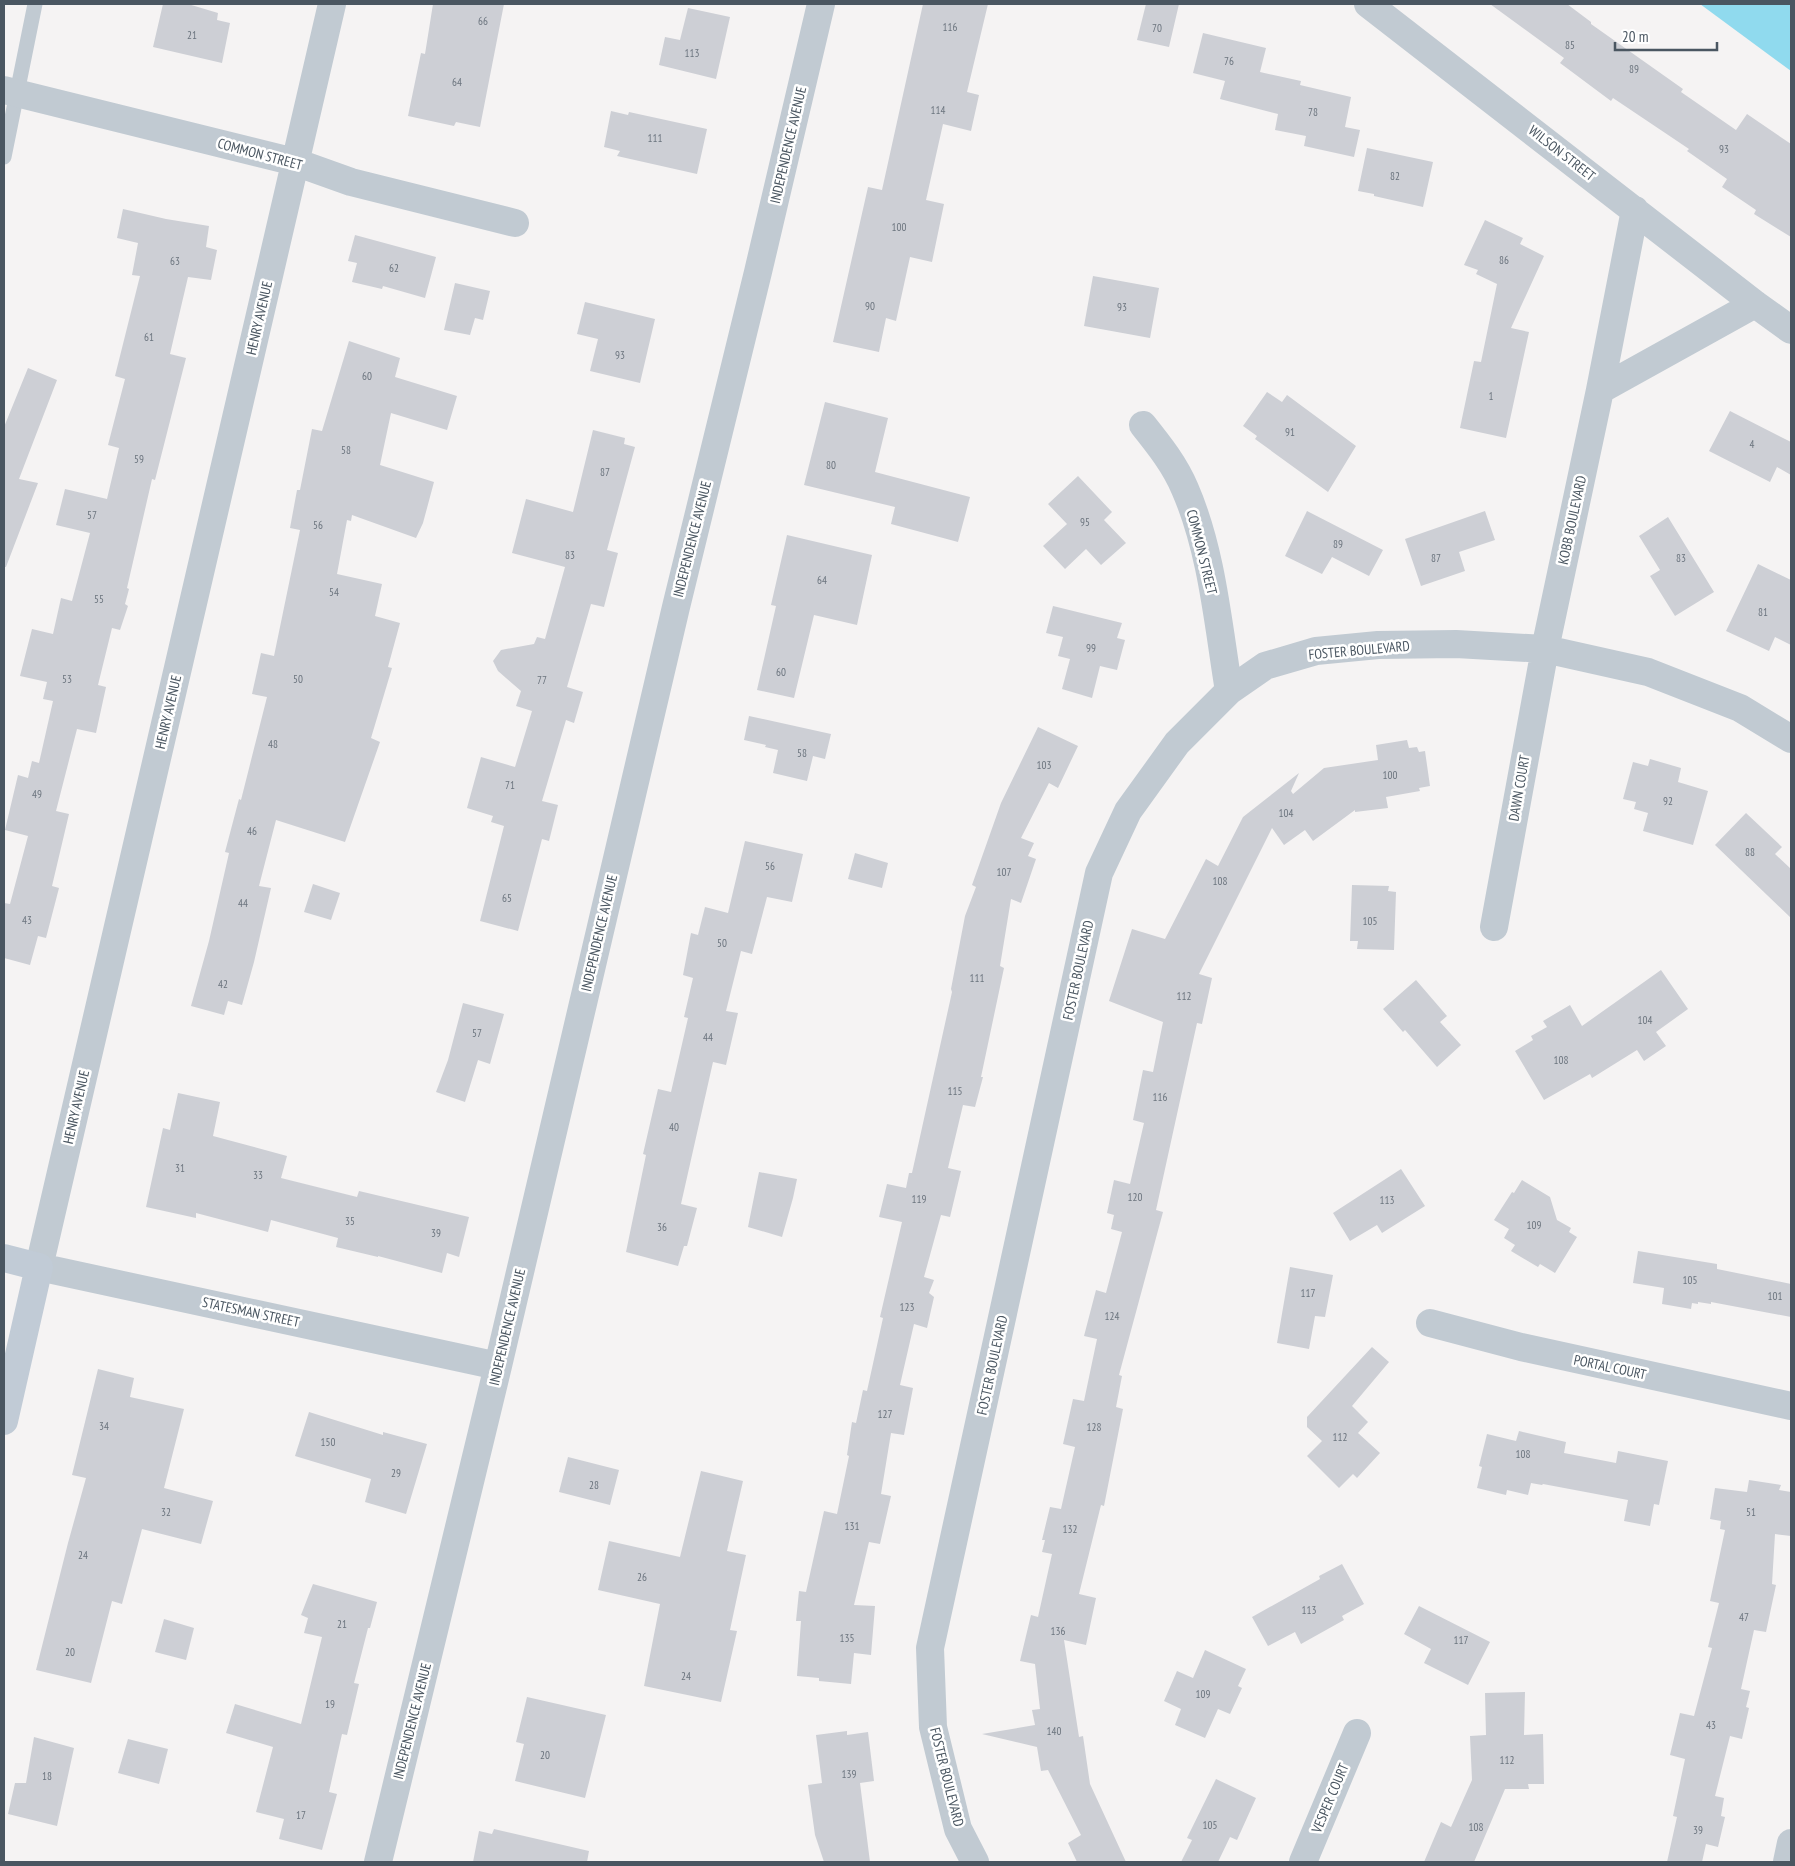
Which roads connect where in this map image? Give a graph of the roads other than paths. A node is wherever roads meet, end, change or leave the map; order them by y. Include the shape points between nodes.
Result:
1 (35, 4) edge
2 (332, 4) edge
3 (821, 4) edge
4 (1368, 4) edge
5 (10, 91) edge
6 (4, 157) edge
7 (295, 162) junction
8 (1635, 210) junction
9 (515, 223) dead end
10 (1754, 304) junction
11 (1791, 330) edge
12 (1600, 390) junction
13 (1142, 425) dead end
14 (1545, 649) junction
15 (1229, 691) junction
16 (1791, 739) edge
17 (1494, 927) dead end
18 (4, 1258) edge
19 (39, 1267) junction
20 (1430, 1323) dead end
21 (498, 1366) junction
22 (1791, 1406) edge
23 (4, 1421) edge
24 (1357, 1733) dead end
25 (1791, 1843) edge
26 (378, 1862) edge
27 (975, 1862) edge
28 (1303, 1862) edge
29 (1787, 1862) edge

1 - 5 lane
2 - 7 street, HENRY AVENUE
3 - 21 street, INDEPENDENCE AVENUE
4 - 8 street, WILSON STREET
5 - 6 lane
5 - 7 street, COMMON STREET
7 - 9 street, COMMON STREET via 350,182
7 - 19 street, HENRY AVENUE
8 - 10 street, WILSON STREET
8 - 12 street, KOBB BOULEVARD
10 - 11 street
10 - 12 street
12 - 14 street, KOBB BOULEVARD
13 - 15 street, COMMON STREET via 1170,460 1198,523
14 - 15 street, FOSTER BOULEVARD via 1456,644 1378,645 1316,651 1265,666
14 - 16 street, FOSTER BOULEVARD via 1648,672 1740,708
14 - 17 street, DAWN COURT
15 - 27 street, FOSTER BOULEVARD via 1177,743 1133,803 1099,873 930,1648 933,1727 958,1829
18 - 19 street, STATESMAN STREET
19 - 21 street, STATESMAN STREET
19 - 23 street, HENRY AVENUE
20 - 22 street, PORTAL COURT via 1521,1347
21 - 26 street, INDEPENDENCE AVENUE
24 - 28 street, VESPER COURT
25 - 29 street

